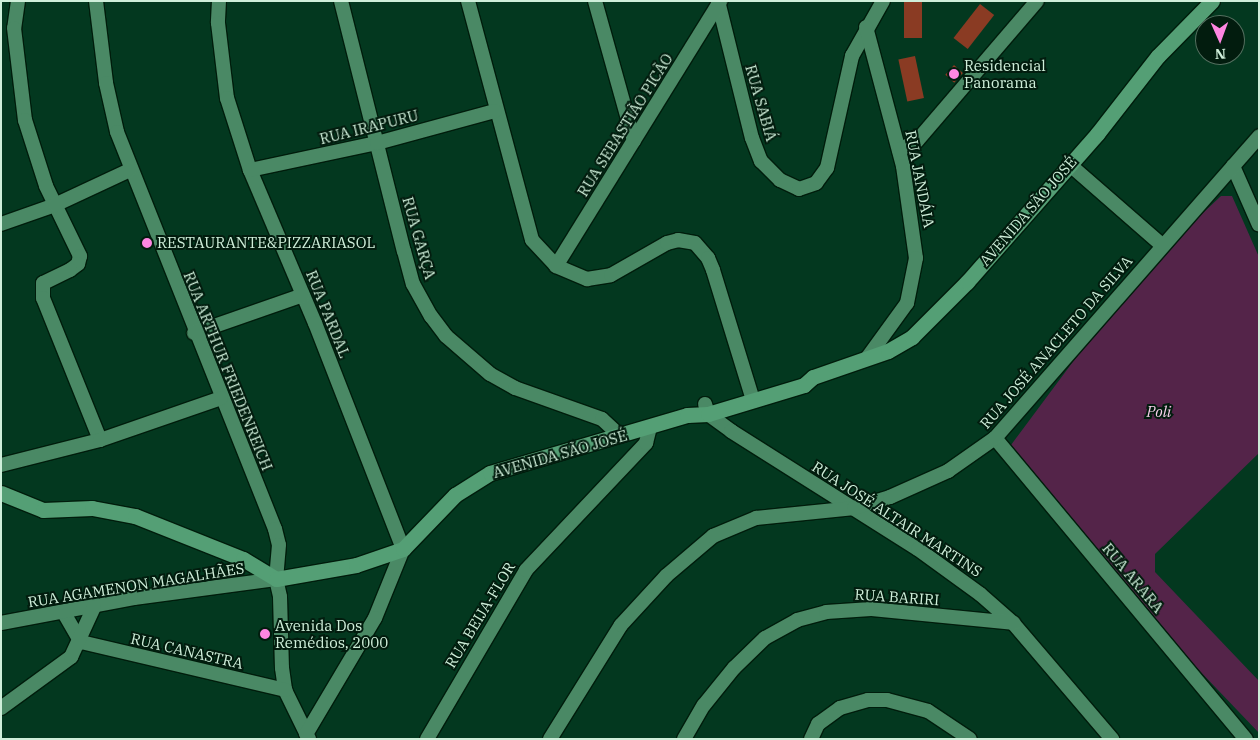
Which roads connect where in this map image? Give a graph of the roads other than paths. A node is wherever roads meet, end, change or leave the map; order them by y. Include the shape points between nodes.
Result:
1 (18, 1) edge
2 (96, 1) edge
3 (219, 1) edge
4 (341, 1) edge
5 (468, 1) edge
6 (595, 1) edge
7 (883, 1) edge
8 (1037, 1) edge
9 (1212, 1) edge
10 (719, 2) edge
11 (866, 27) junction
12 (495, 111) junction
13 (1259, 136) edge
14 (634, 142) junction
15 (377, 143) junction
16 (899, 150) junction
17 (1068, 164) junction
18 (1233, 166) junction
19 (130, 170) junction
20 (250, 170) junction
21 (55, 205) junction
22 (1, 224) edge
23 (1259, 225) edge
24 (1162, 245) junction
25 (556, 266) junction
26 (303, 295) junction
27 (194, 332) junction
28 (867, 358) junction
29 (751, 395) junction
30 (221, 398) junction
31 (722, 404) junction
32 (702, 410) junction
33 (650, 428) junction
34 (731, 431) junction
35 (620, 436) junction
36 (995, 438) junction
37 (100, 440) junction
38 (1, 465) edge
39 (1, 493) edge
40 (854, 508) junction
41 (403, 549) junction
42 (276, 579) junction
43 (94, 607) junction
44 (64, 614) junction
45 (1, 623) edge
46 (1013, 623) junction
47 (81, 642) junction
48 (286, 690) junction
49 (1, 708) edge
50 (307, 736) edge
51 (427, 739) edge
52 (550, 739) edge
53 (684, 739) edge
54 (811, 739) edge
55 (970, 739) edge
56 (1112, 739) edge
57 (1246, 739) edge

1 - 21 street via 14,28 25,120
2 - 19 street, RUA ARTHUR FRIEDENREICH via 106,83
3 - 20 street, RUA PARDAL via 218,23 227,98
4 - 15 street, RUA GARÇA
5 - 12 street
6 - 14 street
7 - 11 street
8 - 16 street via 917,141
9 - 17 main road, AVENIDA SÃO JOSÉ via 1158,56
10 - 11 street, RUA SABIÁ via 752,138 768,170 794,189 816,183 827,168 848,69
10 - 14 street, RUA SEBASTIÃO PICÃO
11 - 16 street, RUA JANDÁIA
12 - 15 street, RUA IRAPURU
12 - 25 street via 532,240
13 - 18 street, RUA JOSÉ ANACLETO DA SILVA
14 - 25 street, RUA SEBASTIÃO PICÃO
15 - 20 street, RUA IRAPURU
15 - 35 street, RUA GARÇA via 413,284 446,336 490,374 515,388 602,420
16 - 28 street, RUA JANDÁIA via 913,223 914,276 907,303
17 - 24 street
17 - 28 main road, AVENIDA SÃO JOSÉ via 929,322 901,344
18 - 23 street
18 - 24 street, RUA JOSÉ ANACLETO DA SILVA
19 - 21 street
19 - 27 street, RUA ARTHUR FRIEDENREICH
20 - 26 street, RUA PARDAL
21 - 22 street
21 - 37 street via 80,261 70,270 43,283 43,298
24 - 36 street, RUA JOSÉ ANACLETO DA SILVA
25 - 29 street via 576,277 599,278 633,265 667,243 678,240 695,243 708,258
26 - 27 street
26 - 41 street, RUA PARDAL
27 - 30 street, RUA ARTHUR FRIEDENREICH
28 - 29 main road, AVENIDA SÃO JOSÉ via 813,378 801,375
29 - 31 main road, AVENIDA SÃO JOSÉ
30 - 37 street
30 - 42 street, RUA ARTHUR FRIEDENREICH via 275,530 279,558
31 - 32 main road, AVENIDA SÃO JOSÉ
31 - 34 street
32 - 33 main road, AVENIDA SÃO JOSÉ
32 - 34 street, RUA JOSÉ ALTAIR MARTINS
33 - 35 main road, AVENIDA SÃO JOSÉ
33 - 51 street, RUA BEIJA-FLOR via 646,442 526,570
34 - 40 street, RUA JOSÉ ALTAIR MARTINS
35 - 41 main road, AVENIDA SÃO JOSÉ via 490,473 455,495
36 - 40 street, RUA JOSÉ ANACLETO DA SILVA via 948,471 890,497
36 - 57 street, RUA ARARA
37 - 38 street
39 - 42 main road via 43,510 99,509 135,516 243,559
40 - 46 street, RUA JOSÉ ALTAIR MARTINS via 965,582
40 - 52 street, RUA JOSÉ ANACLETO DA SILVA via 756,518 733,525 690,553 620,625
41 - 42 main road, AVENIDA SÃO JOSÉ via 356,565
41 - 50 street via 375,618
42 - 43 street, RUA AGAMENON MAGALHÃES via 134,598
42 - 48 street, RUA ARTHUR FRIEDENREICH
43 - 44 street, RUA AGAMENON MAGALHÃES
43 - 47 street
44 - 45 street, RUA AGAMENON MAGALHÃES
44 - 47 street
46 - 53 street, RUA BARIRI via 871,609 826,612 797,620 765,638 734,668 704,704
46 - 56 street, RUA JOSÉ ALTAIR MARTINS
47 - 48 street, RUA CANASTRA
47 - 49 street via 71,657
48 - 50 street, RUA ARTHUR FRIEDENREICH
54 - 55 street via 818,724 840,708 868,700 887,700 928,712

